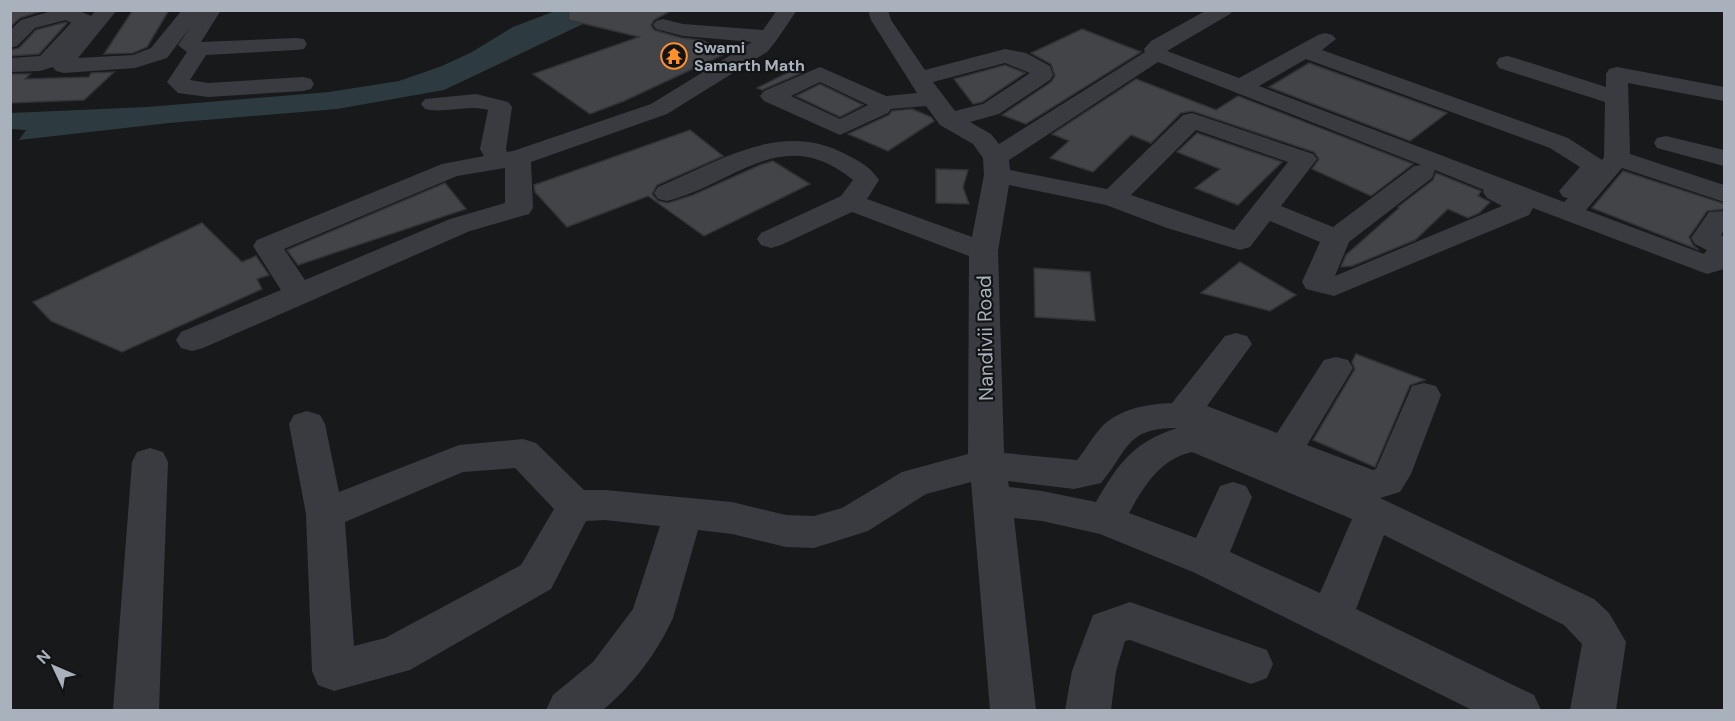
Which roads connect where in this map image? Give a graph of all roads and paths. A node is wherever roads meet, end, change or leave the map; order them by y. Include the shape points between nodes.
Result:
1 (107, 10) edge
2 (193, 10) edge
3 (212, 10) edge
4 (787, 10) edge
5 (878, 10) edge
6 (1223, 10) edge
7 (69, 12) edge
8 (663, 25) dead end
9 (769, 38) junction
10 (1326, 39) dead end
11 (10, 42) edge
12 (296, 44) dead end
13 (199, 49) junction
14 (1305, 51) junction
15 (1156, 54) junction
16 (1509, 62) dead end
17 (10, 65) edge
18 (920, 78) junction
19 (303, 84) dead end
20 (1244, 84) junction
21 (1599, 92) junction
22 (1725, 94) edge
23 (932, 98) junction
24 (883, 103) dead end
25 (433, 104) dead end
26 (949, 120) junction
27 (1666, 143) dead end
28 (1725, 158) edge
29 (509, 159) junction
30 (1615, 160) junction
31 (996, 166) junction
32 (1423, 172) dead end
33 (1480, 185) dead end
34 (667, 193) dead end
35 (1725, 194) edge
36 (1113, 198) junction
37 (1725, 199) edge
38 (851, 202) junction
39 (1265, 209) junction
40 (1569, 213) junction
41 (1725, 219) edge
42 (1336, 238) junction
43 (771, 239) dead end
44 (984, 251) junction
45 (299, 294) junction
46 (192, 340) dead end
47 (1236, 344) dead end
48 (1336, 368) dead end
49 (1424, 394) dead end
50 (1182, 415) junction
51 (307, 424) dead end
52 (1285, 451) junction
53 (1122, 458) junction
54 (150, 462) dead end
55 (986, 464) junction
56 (1233, 498) dead end
57 (993, 500) junction
58 (575, 506) junction
59 (1374, 512) junction
60 (683, 513) junction
61 (325, 514) junction
62 (1106, 520) junction
63 (1207, 560) junction
64 (1331, 618) junction
65 (1251, 664) dead end
66 (136, 711) edge
67 (569, 711) edge
68 (1013, 711) edge
69 (1088, 711) edge
70 (1518, 711) edge
71 (1593, 711) edge

1 - 2 street via 64,61 64,66 135,62 159,53
3 - 13 street via 189,45
4 - 9 street
5 - 18 street
6 - 15 street via 1158,46
7 - 11 street via 28,24
7 - 17 street via 84,21 48,61
8 - 9 street
9 - 29 street via 659,109
10 - 14 street
12 - 13 street
13 - 19 street via 178,82 186,88
14 - 20 street
14 - 20 street via 1559,143 1593,168 1567,196 1542,195
15 - 20 street
15 - 31 street
16 - 21 street
18 - 23 street
18 - 26 street via 1005,56 1018,58 1042,71 1042,75 991,109
20 - 40 street
21 - 22 street via 1619,74
21 - 30 street
23 - 24 street
23 - 26 street
25 - 29 street via 476,100 500,107 493,149
26 - 31 street via 982,139
27 - 28 street
29 - 45 street via 519,208 460,225
29 - 45 street via 451,169 267,246
30 - 35 street
30 - 37 street
30 - 40 street
31 - 36 street
31 - 44 street, Nandivii Road
32 - 42 street
33 - 42 street via 1510,198 1519,204 1519,209 1334,287 1310,293
34 - 38 street via 770,149 804,148 820,150 861,173 866,180
36 - 39 street via 1187,226 1240,240
36 - 39 street via 1192,120 1304,159
38 - 43 street
38 - 44 street
39 - 42 street
40 - 41 street via 1707,265 1713,264 1723,247 1705,238 1719,218
44 - 55 street, Nandivii Road
45 - 46 street
47 - 50 street
48 - 52 street
49 - 52 street via 1388,482 1371,485
50 - 52 street via 1200,417
50 - 53 street via 1151,418 1121,429
51 - 61 street
53 - 55 street via 1074,475
53 - 59 street via 1174,440 1194,438
53 - 62 street
54 - 66 street
55 - 57 street, Nandivii Road
55 - 60 street via 915,483 854,520 814,532 786,531 732,518
56 - 63 street
57 - 62 street
57 - 68 street, Nandivii Road
58 - 60 street
58 - 61 street via 523,453 459,459
58 - 61 street via 536,577 394,656 334,671
59 - 64 street
59 - 71 street via 1579,612 1604,642
60 - 67 street via 652,618 609,677
62 - 63 street
63 - 64 street
64 - 70 street
65 - 69 street via 1130,621 1108,628 1094,671

